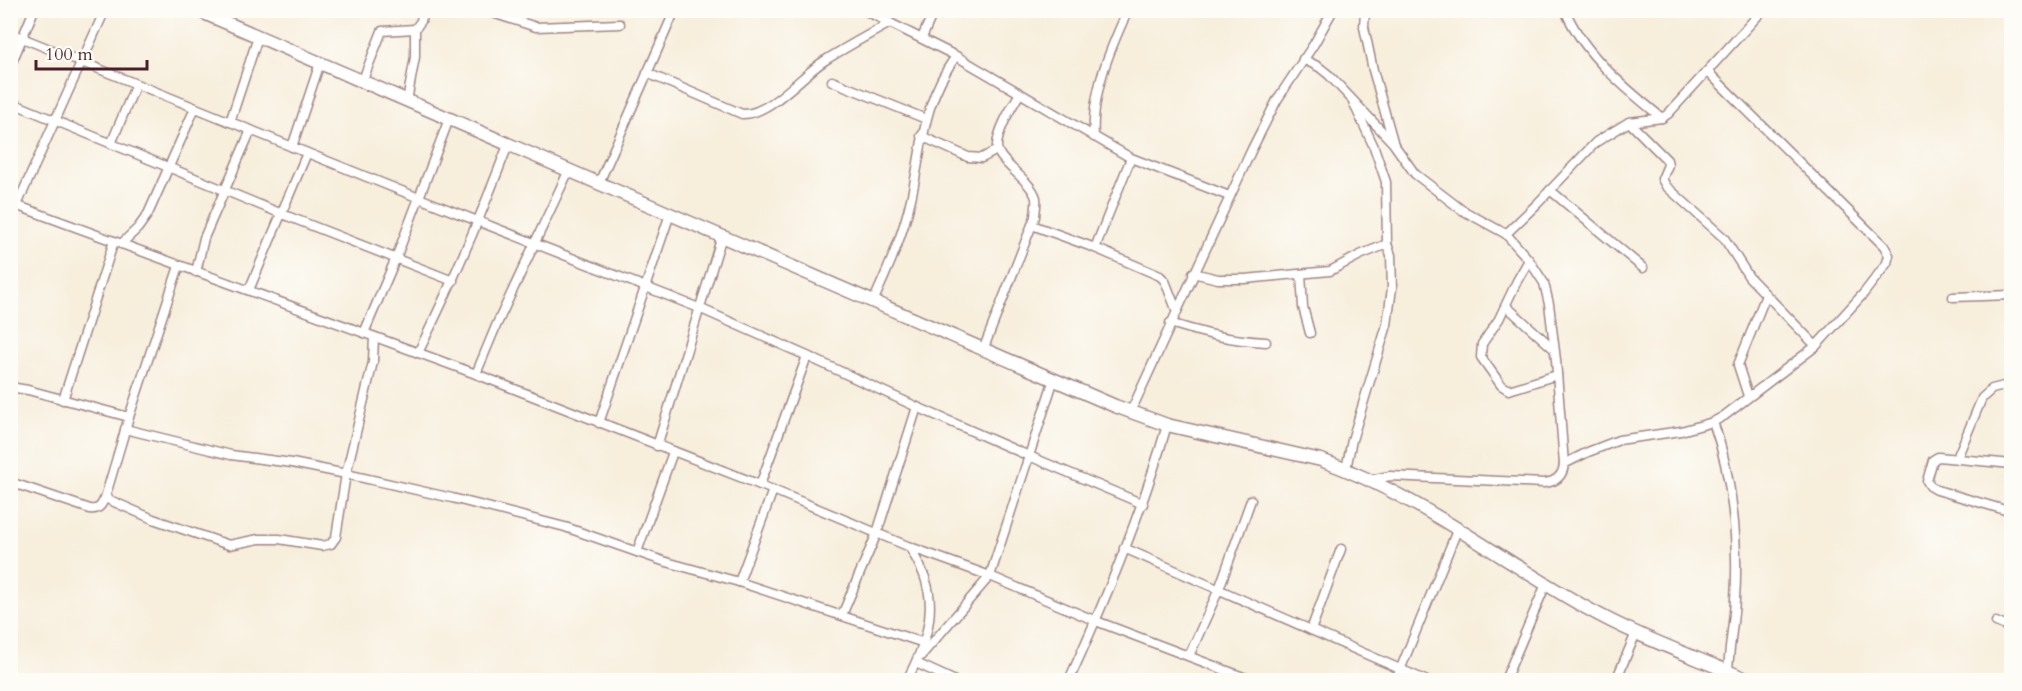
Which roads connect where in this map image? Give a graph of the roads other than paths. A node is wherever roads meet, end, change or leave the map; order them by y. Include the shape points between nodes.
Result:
1 (34, 10) edge
2 (105, 10) edge
3 (197, 10) edge
4 (423, 10) edge
5 (483, 10) edge
6 (675, 10) edge
7 (864, 10) edge
8 (934, 10) edge
9 (1128, 10) edge
10 (1332, 10) edge
11 (1365, 10) edge
12 (1565, 10) edge
13 (1763, 10) edge
14 (212, 14) edge
15 (890, 23) junction
16 (620, 24) dead end
17 (415, 29) junction
18 (10, 33) edge
19 (258, 37) junction
20 (23, 38) junction
21 (922, 38) junction
22 (956, 56) junction
23 (1303, 59) junction
24 (82, 62) junction
25 (320, 63) junction
26 (10, 67) edge
27 (1707, 71) junction
28 (647, 73) junction
29 (832, 81) dead end
30 (362, 82) junction
31 (136, 84) junction
32 (1020, 93) junction
33 (407, 101) junction
34 (10, 102) edge
35 (1353, 102) junction
36 (195, 108) junction
37 (1662, 117) junction
38 (449, 119) junction
39 (926, 119) junction
40 (55, 121) junction
41 (230, 122) junction
42 (1629, 122) junction
43 (250, 130) junction
44 (921, 136) junction
45 (1094, 137) junction
46 (1393, 143) junction
47 (111, 144) junction
48 (508, 145) junction
49 (292, 147) junction
50 (997, 150) junction
51 (307, 153) junction
52 (1131, 158) junction
53 (168, 168) junction
54 (569, 170) junction
55 (599, 183) junction
56 (224, 189) junction
57 (1550, 190) junction
58 (1229, 196) junction
59 (419, 198) junction
60 (14, 204) edge
61 (282, 214) junction
62 (670, 214) junction
63 (479, 221) junction
64 (1032, 225) junction
65 (1506, 234) junction
66 (722, 237) junction
67 (117, 242) junction
68 (535, 243) junction
69 (1387, 244) junction
70 (1095, 248) junction
71 (396, 258) junction
72 (1529, 260) junction
73 (179, 266) junction
74 (1643, 268) dead end
75 (196, 272) junction
76 (1193, 273) junction
77 (1301, 274) junction
78 (453, 281) junction
79 (644, 287) junction
80 (249, 290) junction
81 (1766, 295) junction
82 (2012, 295) edge
83 (1953, 297) dead end
84 (873, 302) junction
85 (1506, 306) junction
86 (699, 308) junction
87 (1176, 309) junction
88 (1170, 323) junction
89 (364, 333) junction
90 (1310, 333) dead end
91 (374, 337) junction
92 (1266, 342) dead end
93 (1816, 346) junction
94 (1555, 349) junction
95 (982, 350) junction
96 (418, 353) junction
97 (807, 356) junction
98 (476, 374) junction
99 (1557, 375) junction
100 (1054, 379) junction
101 (2012, 384) edge
102 (10, 387) edge
103 (1748, 396) junction
104 (63, 400) junction
105 (918, 407) junction
106 (1131, 411) junction
107 (129, 417) junction
108 (1713, 422) junction
109 (599, 423) junction
110 (1167, 425) junction
111 (125, 429) junction
112 (657, 446) junction
113 (673, 452) junction
114 (1029, 456) junction
115 (1957, 458) junction
116 (1564, 464) junction
117 (2012, 464) edge
118 (1346, 469) junction
119 (346, 474) junction
120 (1369, 480) junction
121 (10, 482) edge
122 (760, 485) junction
123 (773, 490) junction
124 (105, 498) junction
125 (1251, 500) dead end
126 (1143, 504) junction
127 (2012, 513) edge
128 (1458, 528) junction
129 (877, 533) junction
130 (910, 547) junction
131 (1125, 548) junction
132 (1341, 549) dead end
133 (637, 552) junction
134 (990, 576) junction
135 (739, 582) junction
136 (1546, 584) junction
137 (1219, 589) junction
138 (842, 615) junction
139 (1096, 621) junction
140 (1996, 622) dead end
141 (2012, 629) edge
142 (1311, 630) junction
143 (1636, 633) junction
144 (924, 643) junction
145 (1189, 656) junction
146 (917, 661) junction
147 (1401, 670) junction
148 (1731, 673) junction
149 (908, 681) edge
150 (953, 681) edge
151 (1069, 681) edge
152 (1251, 681) edge
153 (1396, 681) edge
154 (1425, 681) edge
155 (1505, 681) edge
156 (1616, 681) edge
157 (1748, 681) edge

1 - 20 street
2 - 24 street
3 - 14 street
4 - 17 street
5 - 16 street via 536,27
6 - 28 street
7 - 15 street
8 - 21 street
9 - 45 street via 1098,93
10 - 23 street
11 - 46 street via 1372,70
12 - 37 street via 1581,42 1632,94
13 - 27 street
14 - 19 street
15 - 21 street
15 - 28 street via 822,62 779,97 749,114
17 - 30 street via 382,31
17 - 33 street via 415,57
18 - 20 street
19 - 25 street
19 - 41 street
20 - 24 street
20 - 26 street
21 - 22 street
22 - 32 street
22 - 39 street via 939,83
23 - 35 street via 1319,67
23 - 58 street via 1277,100
24 - 31 street
24 - 40 street
25 - 30 street
25 - 49 street
27 - 37 street
27 - 93 street via 1888,251 1887,263
28 - 55 street
29 - 39 street
30 - 33 street
31 - 36 street
31 - 47 street
32 - 45 street
32 - 50 street via 1003,124
33 - 38 street
34 - 40 street
35 - 46 street
35 - 69 street via 1386,182
36 - 41 street
36 - 53 street
37 - 42 street
38 - 48 street
38 - 59 street
39 - 44 street
40 - 47 street
40 - 60 street
41 - 43 street
42 - 57 street via 1596,142
42 - 81 street via 1667,160 1662,179 1666,186 1724,238 1743,270
43 - 49 street
43 - 56 street
44 - 50 street via 968,158 982,158
44 - 84 street via 911,200
45 - 52 street
46 - 65 street via 1415,174 1432,188
47 - 53 street
48 - 54 street
48 - 63 street
49 - 51 street
50 - 64 street via 1025,180 1036,199
51 - 59 street
51 - 61 street
52 - 58 street
52 - 70 street
53 - 56 street
53 - 67 street via 148,214 138,228
54 - 55 street
54 - 68 street
55 - 62 street
56 - 61 street
56 - 75 street via 199,253
57 - 65 street
57 - 74 street
58 - 76 street
59 - 63 street
59 - 71 street
60 - 67 street
61 - 71 street
61 - 80 street
62 - 66 street
62 - 79 street
63 - 68 street
63 - 78 street
64 - 70 street
64 - 95 street
65 - 72 street
66 - 84 street
66 - 86 street
67 - 73 street
67 - 104 street
68 - 79 street
68 - 98 street
69 - 77 street via 1334,270
69 - 118 street via 1391,303
70 - 87 street via 1163,278
71 - 78 street
71 - 89 street
72 - 85 street
72 - 94 street via 1544,283
73 - 75 street
73 - 107 street
75 - 80 street
76 - 77 street via 1218,279
76 - 87 street
77 - 90 street
78 - 96 street
79 - 86 street
79 - 109 street
80 - 89 street
81 - 93 street
81 - 103 street via 1738,365
82 - 83 street
84 - 95 street
85 - 94 street
85 - 99 street via 1480,350 1501,385 1511,390
86 - 97 street
86 - 112 street
87 - 88 street
88 - 92 street via 1210,336
88 - 106 street
89 - 91 street
91 - 96 street
91 - 119 street via 373,362
93 - 103 street
94 - 99 street
95 - 100 street
96 - 98 street
97 - 105 street
97 - 122 street
98 - 109 street
99 - 116 street
100 - 106 street
100 - 114 street
101 - 115 street via 1995,387 1982,398
102 - 104 street
103 - 108 street
104 - 107 street
105 - 114 street
105 - 129 street
106 - 110 street
107 - 111 street
108 - 116 street via 1619,440
108 - 148 street via 1723,455 1736,539
109 - 112 street
110 - 118 street
110 - 126 street
111 - 119 street via 231,455
111 - 124 street
112 - 113 street
113 - 122 street
113 - 133 street
114 - 126 street
114 - 134 street
115 - 117 street
115 - 127 street via 1935,458 1927,479 1929,484 1937,490
116 - 120 street via 1557,480 1544,483 1390,476
118 - 120 street
119 - 124 street via 336,537 322,546 279,539 229,545
119 - 133 street via 565,528
120 - 128 street
121 - 124 street via 90,510 101,506
122 - 123 street
123 - 129 street
123 - 135 street
125 - 137 street
126 - 131 street
128 - 136 street
128 - 147 street
129 - 130 street
129 - 138 street
130 - 134 street
130 - 144 street via 926,580 930,599
131 - 137 street
131 - 139 street
132 - 142 street
133 - 135 street
134 - 139 street
134 - 146 street
135 - 138 street
136 - 143 street
136 - 155 street
137 - 142 street
137 - 145 street
138 - 144 street
139 - 145 street
139 - 151 street
140 - 141 street
142 - 147 street
143 - 148 street
143 - 156 street
144 - 146 street
145 - 152 street
146 - 149 street
146 - 150 street
147 - 153 street
147 - 154 street
148 - 157 street

